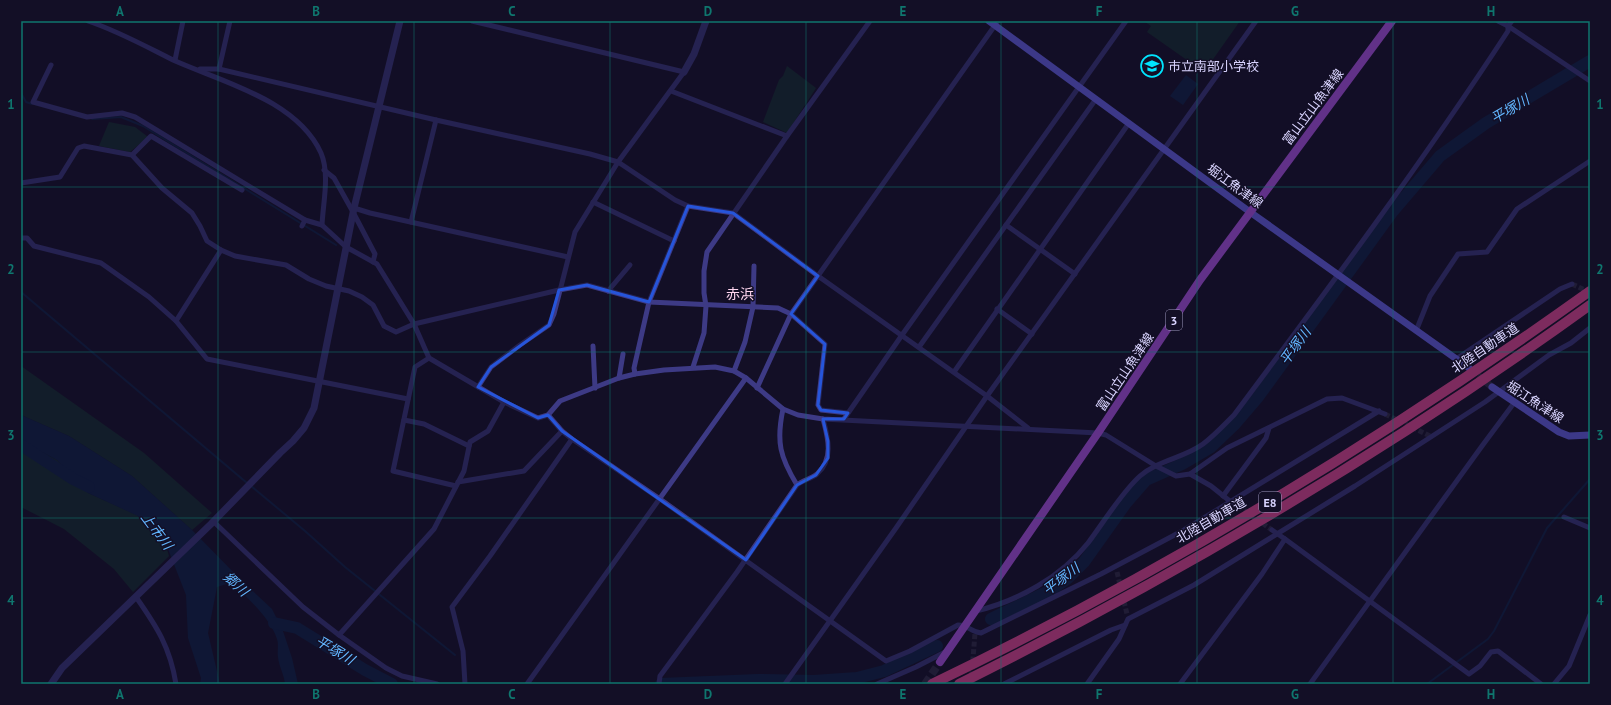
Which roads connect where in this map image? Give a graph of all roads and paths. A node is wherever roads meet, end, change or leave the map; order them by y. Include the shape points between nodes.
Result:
1 (88, 21) edge
2 (183, 21) edge
3 (230, 21) edge
4 (400, 21) edge
5 (472, 21) edge
6 (706, 21) edge
7 (870, 21) edge
8 (1126, 21) edge
9 (1256, 21) edge
10 (1392, 21) edge
11 (1498, 21) edge
12 (1512, 21) edge
13 (994, 22) edge
14 (1508, 26) junction
15 (175, 60) junction
16 (51, 65) dead end
17 (219, 69) junction
18 (200, 70) junction
19 (684, 72) junction
20 (1588, 79) edge
21 (1079, 86) junction
22 (671, 90) junction
23 (1096, 99) junction
24 (380, 106) junction
25 (436, 120) junction
26 (1129, 123) junction
27 (787, 136) junction
28 (1164, 149) junction
29 (132, 155) junction
30 (1590, 161) edge
31 (618, 162) junction
32 (324, 170) junction
33 (21, 183) edge
34 (242, 190) dead end
35 (593, 202) junction
36 (688, 206) junction
37 (354, 210) junction
38 (1250, 212) junction
39 (733, 213) junction
40 (305, 220) junction
41 (411, 222) junction
42 (1006, 225) junction
43 (302, 226) dead end
44 (322, 226) junction
45 (21, 238) edge
46 (674, 241) junction
47 (346, 247) junction
48 (1040, 248) junction
49 (221, 250) junction
50 (568, 257) junction
51 (373, 262) junction
52 (630, 265) dead end
53 (754, 266) dead end
54 (1338, 273) junction
55 (1075, 274) junction
56 (818, 276) junction
57 (1572, 284) dead end
58 (338, 290) junction
59 (559, 290) junction
60 (608, 291) junction
61 (1590, 291) edge
62 (649, 302) junction
63 (1590, 305) edge
64 (706, 306) junction
65 (753, 307) junction
66 (997, 309) junction
67 (791, 314) junction
68 (176, 321) junction
69 (414, 324) junction
70 (1590, 328) edge
71 (1416, 331) junction
72 (1032, 334) junction
73 (902, 335) junction
74 (593, 346) dead end
75 (919, 348) junction
76 (623, 354) dead end
77 (430, 358) junction
78 (1456, 359) junction
79 (693, 367) junction
80 (1469, 368) tunnel mouth
81 (734, 371) junction
82 (954, 372) junction
83 (635, 374) junction
84 (619, 378) junction
85 (746, 378) junction
86 (319, 381) junction
87 (1492, 387) tunnel mouth
88 (478, 388) junction
89 (595, 388) junction
90 (757, 388) junction
91 (1498, 392) junction
92 (987, 396) junction
93 (408, 399) junction
94 (504, 402) junction
95 (1514, 403) junction
96 (784, 409) junction
97 (848, 413) junction
98 (548, 415) junction
99 (823, 419) junction
100 (844, 419) junction
101 (404, 420) junction
102 (968, 425) junction
103 (1028, 428) junction
104 (1269, 428) junction
105 (562, 431) junction
106 (1098, 433) junction
107 (1590, 435) edge
108 (572, 439) junction
109 (469, 446) junction
110 (1156, 466) junction
111 (1190, 474) junction
112 (457, 484) junction
113 (797, 485) junction
114 (1223, 496) junction
115 (660, 499) junction
116 (1230, 502) junction
117 (1238, 506) tunnel mouth
118 (1564, 516) dead end
119 (213, 523) junction
120 (1590, 528) edge
121 (1272, 530) tunnel mouth
122 (1278, 534) junction
123 (1285, 539) junction
124 (746, 560) junction
125 (137, 596) junction
126 (1370, 601) junction
127 (975, 611) junction
128 (1590, 615) edge
129 (830, 620) junction
130 (965, 625) junction
131 (1125, 625) junction
132 (338, 635) junction
133 (948, 650) junction
134 (940, 662) tunnel mouth
135 (51, 684) edge
136 (176, 684) edge
137 (437, 684) edge
138 (465, 684) edge
139 (527, 684) edge
140 (659, 684) edge
141 (785, 684) edge
142 (877, 684) edge
143 (932, 684) edge
144 (959, 684) edge
145 (1004, 684) edge
146 (1087, 684) edge
147 (1180, 684) edge
148 (1310, 684) edge
149 (1541, 684) edge
150 (1554, 684) edge

1 - 15 street via 109,28
2 - 15 street
3 - 17 street
4 - 24 street
5 - 19 street
6 - 19 street via 694,54
7 - 27 street
8 - 21 street
9 - 28 street
10 - 38 main road, 富山立山魚津線 / 3
11 - 14 street
12 - 14 street
13 - 21 main road, 堀江魚津線
13 - 56 street
14 - 20 street
14 - 54 street via 1508,31 1473,85
15 - 18 street
16 - 40 street via 33,102 87,117 122,113 135,117
17 - 18 street
17 - 24 street
18 - 32 street via 268,100 288,115 307,132 321,154
19 - 22 street
21 - 23 main road, 堀江魚津線
21 - 73 street
22 - 27 street
22 - 31 street
23 - 26 main road, 堀江魚津線
23 - 42 street
24 - 25 street
24 - 37 street
25 - 31 street
25 - 41 street
26 - 28 main road, 堀江魚津線
26 - 48 street
27 - 39 street
28 - 38 main road, 堀江魚津線
28 - 55 street
29 - 33 street via 84,146 78,148 60,177
29 - 34 street via 151,136
29 - 49 street via 162,188 192,213 207,241
30 - 71 street via 1517,208 1487,252 1458,254 1430,296
31 - 35 street
31 - 36 street
32 - 37 street via 334,178
32 - 44 street
35 - 46 street
35 - 50 street via 575,232
36 - 39 street
36 - 46 street
37 - 41 street
37 - 47 street
37 - 51 street via 375,254
38 - 54 main road, 堀江魚津線
38 - 106 main road, 富山立山魚津線 / 3 via 1200,280
39 - 56 street
39 - 64 street via 707,252 704,271
40 - 43 street
40 - 44 street
41 - 50 street
42 - 48 street
42 - 75 street
44 - 47 street
45 - 68 street via 27,238 34,246 101,263 149,297
46 - 62 street
47 - 51 street
47 - 58 street
48 - 55 street
48 - 66 street
49 - 58 street via 236,256 286,265 309,280
49 - 68 street
50 - 59 street
51 - 69 street via 377,264
52 - 60 street
53 - 65 street
54 - 71 main road, 堀江魚津線
54 - 110 street via 1234,416 1202,445
55 - 72 street
56 - 67 street
56 - 73 street
57 - 78 street via 1560,289
58 - 69 street via 349,291 373,305 384,326 396,332
58 - 86 street
59 - 60 street via 587,286
59 - 69 street
59 - 88 street via 549,325 491,367
60 - 62 street
61 - 143 highway, 北陸自動車道 / E8 via 1430,401 1304,482 1094,601
62 - 64 street
62 - 83 street via 634,368
63 - 144 highway, 北陸自動車道 / E8 via 1440,409 1310,491 1157,580
64 - 65 street
64 - 79 street via 704,332
65 - 67 street via 778,308
65 - 81 street
66 - 72 street
66 - 82 street
67 - 90 street
67 - 97 street via 826,344 818,405 821,410
68 - 86 street via 207,359
69 - 77 street
70 - 91 street
71 - 78 main road, 堀江魚津線
72 - 92 street
73 - 75 street
73 - 97 street
74 - 89 street
75 - 82 street
76 - 84 street
77 - 88 street
77 - 93 street via 415,367
78 - 80 main road, 堀江魚津線
79 - 81 street via 715,367
79 - 83 street
81 - 85 street
82 - 92 street
83 - 84 street
84 - 89 street
85 - 90 street
85 - 115 street
86 - 93 street
86 - 119 street via 314,408 304,428
87 - 91 main road, 堀江魚津線
88 - 94 street
89 - 98 street via 560,401
90 - 96 street
91 - 95 main road, 堀江魚津線
91 - 122 street
92 - 102 street
92 - 103 street
93 - 101 street
94 - 98 street via 538,418
94 - 109 street via 488,432 470,442
95 - 107 main road, 堀江魚津線 via 1559,432 1569,436
95 - 126 street
96 - 99 street via 798,416
96 - 113 street via 780,427 781,452 786,467
97 - 100 street
98 - 105 street
99 - 100 street
99 - 113 street via 828,440 828,458 816,475
100 - 102 street
101 - 109 street via 424,424
101 - 112 street via 393,471
102 - 103 street
102 - 129 street
103 - 106 street
104 - 111 street via 1228,448
104 - 114 street via 1266,438
104 - 116 street via 1327,399 1342,398 1382,412
105 - 108 street
105 - 112 street via 524,471
106 - 110 street via 1106,435
106 - 127 main road, 富山立山魚津線 / 3
108 - 115 street
108 - 138 street via 452,607 464,651
109 - 112 street via 464,471
110 - 111 street via 1176,476
110 - 127 street via 1141,475 1067,566 1019,595
111 - 114 street
112 - 132 street via 434,529
113 - 124 street
114 - 116 street
115 - 124 street
115 - 139 street
116 - 117 street
116 - 130 street via 1116,569 981,633 975,633
118 - 120 street
119 - 125 street
119 - 132 street via 303,607
121 - 122 street
122 - 123 street
122 - 131 street via 1194,585 1128,617
123 - 126 street
123 - 147 street
124 - 129 street
124 - 140 street via 660,676
125 - 135 street via 62,668
125 - 136 street via 156,625 166,648
126 - 148 street
126 - 149 street via 1469,674 1480,666 1491,652 1498,651
127 - 130 main road, 富山立山魚津線 / 3
128 - 150 street via 1569,666
129 - 130 street via 886,660 910,651 958,625
129 - 141 street
130 - 133 main road, 富山立山魚津線 / 3
131 - 145 street
131 - 146 street via 1119,639
132 - 137 street via 402,676
133 - 134 main road, 富山立山魚津線 / 3
133 - 142 street

